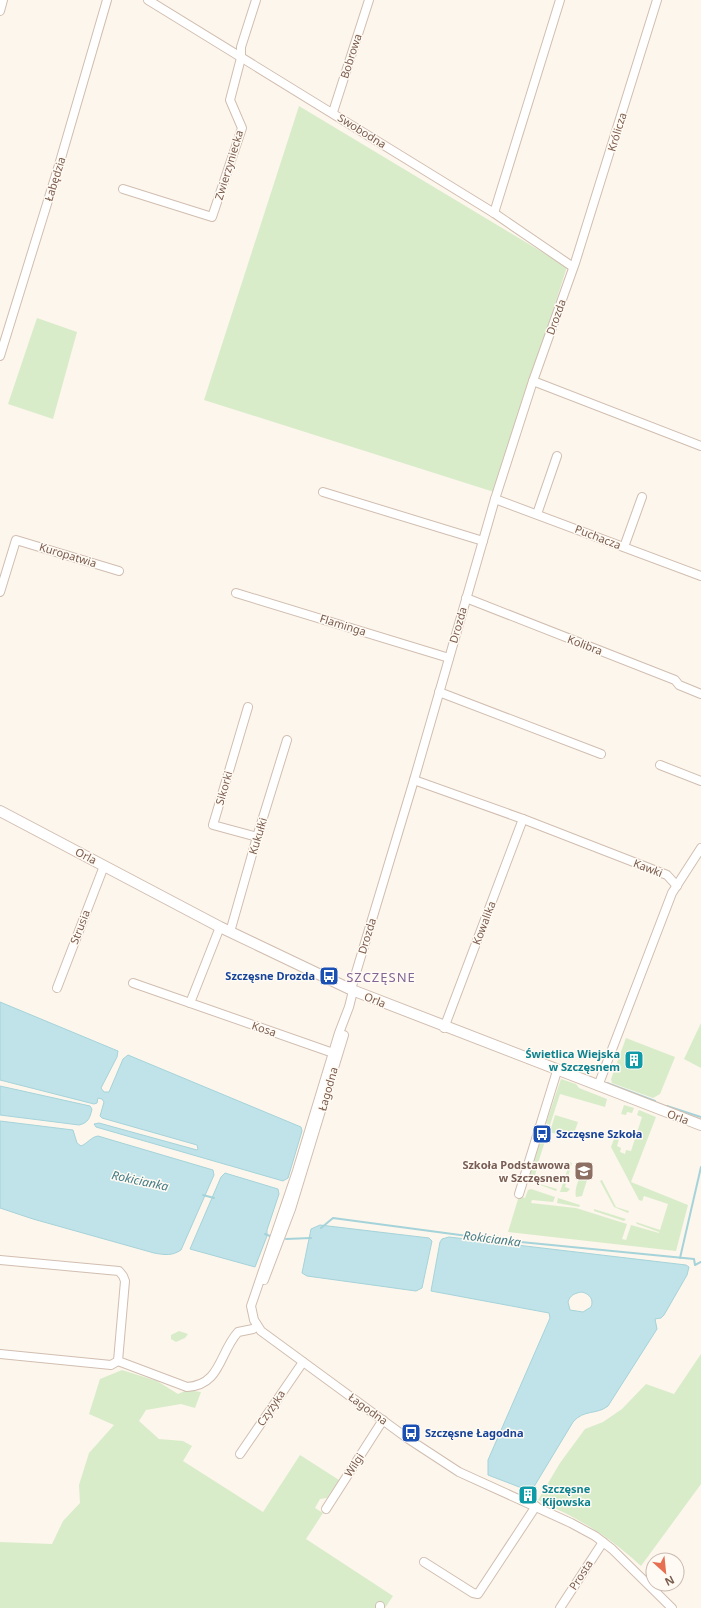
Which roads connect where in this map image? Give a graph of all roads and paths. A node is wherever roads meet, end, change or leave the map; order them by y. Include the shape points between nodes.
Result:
1 (3, 0) edge
2 (107, 0) edge
3 (148, 0) edge
4 (256, 0) edge
5 (369, 0) edge
6 (560, 0) edge
7 (657, 0) edge
8 (0, 10) edge
9 (241, 58) junction
10 (333, 112) junction
11 (123, 189) dead end
12 (494, 213) junction
13 (574, 265) junction
14 (0, 356) edge
15 (533, 380) junction
16 (701, 446) edge
17 (557, 456) dead end
18 (322, 492) dead end
19 (642, 497) dead end
20 (495, 499) junction
21 (537, 514) junction
22 (483, 541) junction
23 (624, 547) junction
24 (119, 571) dead end
25 (701, 576) edge
26 (0, 592) edge
27 (236, 593) dead end
28 (466, 598) junction
29 (449, 658) junction
30 (439, 692) junction
31 (701, 694) edge
32 (248, 707) dead end
33 (287, 740) dead end
34 (601, 754) dead end
35 (660, 765) dead end
36 (414, 780) junction
37 (701, 781) edge
38 (0, 811) edge
39 (523, 820) junction
40 (257, 838) junction
41 (701, 848) edge
42 (104, 866) junction
43 (677, 886) junction
44 (220, 927) junction
45 (230, 932) junction
46 (133, 983) dead end
47 (57, 988) dead end
48 (352, 990) junction
49 (190, 1003) junction
50 (444, 1028) junction
51 (335, 1054) junction
52 (557, 1071) junction
53 (598, 1086) junction
54 (701, 1125) edge
55 (519, 1194) dead end
56 (0, 1260) edge
57 (257, 1326) junction
58 (0, 1354) edge
59 (118, 1362) junction
60 (303, 1362) junction
61 (383, 1420) junction
62 (240, 1454) dead end
63 (536, 1506) junction
64 (326, 1509) dead end
65 (603, 1542) junction
66 (424, 1562) dead end
67 (560, 1608) edge
68 (672, 1608) edge

1 - 8 street
2 - 14 street, Łabędzia
3 - 9 street, Swobodna
4 - 9 street, Zwierzyniecka via 241,47
5 - 10 street, Bobrowa
6 - 12 street
7 - 13 street, Królicza
9 - 10 street, Swobodna
9 - 11 street, Zwierzyniecka via 230,100 242,128 212,217
10 - 12 street, Swobodna
12 - 13 street, Swobodna
13 - 15 street, Drozda
15 - 16 street
15 - 20 street, Drozda
17 - 21 street
18 - 22 street
19 - 23 street
20 - 21 street, Puchacza
20 - 22 street, Drozda
21 - 23 street, Puchacza
22 - 28 street, Drozda
23 - 25 street, Puchacza
24 - 26 street, Kuropatwia via 16,540
27 - 29 street, Flaminga
28 - 29 street, Drozda
28 - 31 street, Kolibra via 676,680 679,685
29 - 30 street, Drozda
30 - 34 street
30 - 36 street, Drozda
32 - 40 street, Sikorki via 213,825
33 - 40 street, Kukułki
35 - 37 street
36 - 39 street, Kawki
36 - 48 street, Drozda
38 - 42 street, Orla
39 - 43 street, Kawki via 667,875
39 - 50 street, Kowalika
40 - 45 street, Kukułki
41 - 43 street
42 - 44 street, Orla
42 - 47 street, Strusia
43 - 53 street via 672,893
44 - 45 street, Orla
44 - 49 street
45 - 48 street, Orla
46 - 49 street, Kosa
48 - 50 street, Orla
48 - 51 street, Łagodna
49 - 51 street, Kosa
50 - 52 street, Orla
51 - 57 street, Łagodna via 254,1296 252,1311
52 - 53 street, Orla
52 - 55 street
53 - 54 street, Orla
56 - 59 street via 119,1271 125,1281
57 - 59 street via 238,1332 209,1380 196,1386 187,1386
57 - 60 street, Łagodna
58 - 59 street via 111,1365
60 - 61 street, Łagodna
60 - 62 street, Czyżyka
61 - 63 street, Łagodna via 460,1472
61 - 64 street, Wilgi
63 - 65 street, Łagodna
63 - 66 street via 478,1594
65 - 67 street, Prosta
65 - 68 street, Łagodna

